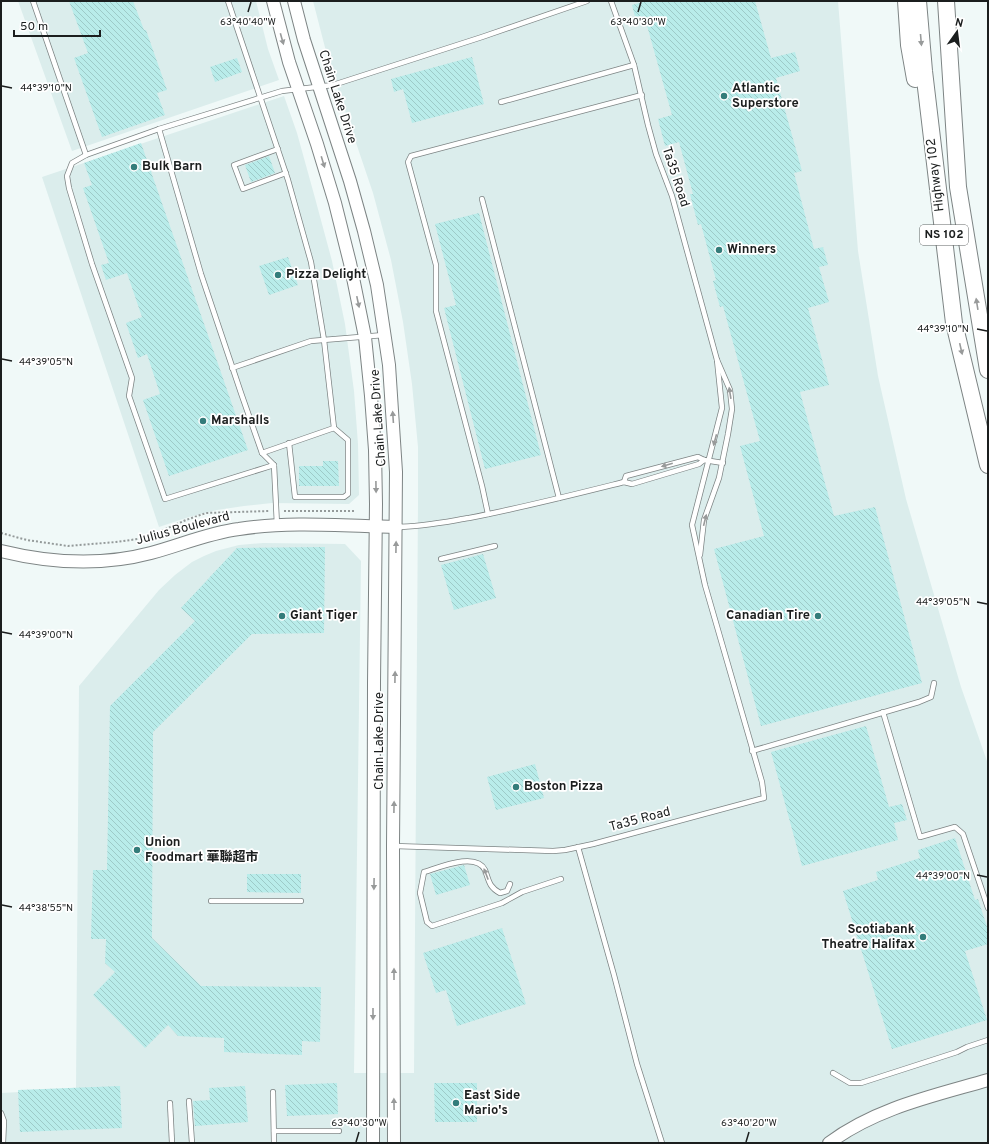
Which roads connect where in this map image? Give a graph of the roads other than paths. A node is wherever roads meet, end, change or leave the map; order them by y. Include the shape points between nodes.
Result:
1 (33, 1) edge
2 (228, 1) edge
3 (273, 1) edge
4 (294, 1) edge
5 (587, 1) edge
6 (611, 1) edge
7 (906, 1) edge
8 (918, 1) edge
9 (946, 1) edge
10 (950, 1) edge
11 (634, 65) junction
12 (318, 87) junction
13 (297, 89) junction
14 (642, 95) junction
15 (260, 97) junction
16 (501, 102) dead end
17 (159, 129) junction
18 (278, 149) junction
19 (86, 155) junction
20 (286, 173) junction
21 (958, 187) junction
22 (482, 199) dead end
23 (954, 323) junction
24 (386, 335) junction
25 (365, 337) junction
26 (324, 340) junction
27 (717, 360) junction
28 (232, 368) junction
29 (988, 370) edge
30 (334, 428) junction
31 (289, 443) junction
32 (262, 453) junction
33 (707, 460) junction
34 (723, 463) junction
35 (274, 465) junction
36 (988, 465) edge
37 (624, 482) junction
38 (560, 498) junction
39 (488, 514) junction
40 (277, 525) junction
41 (376, 527) junction
42 (396, 527) junction
43 (495, 546) dead end
44 (1, 551) edge
45 (700, 558) junction
46 (442, 559) dead end
47 (934, 684) dead end
48 (883, 712) junction
49 (752, 751) junction
50 (374, 846) junction
51 (394, 846) junction
52 (578, 847) junction
53 (561, 879) dead end
54 (510, 884) dead end
55 (211, 901) dead end
56 (301, 901) dead end
57 (988, 908) edge
58 (988, 1040) edge
59 (833, 1073) dead end
60 (988, 1080) edge
61 (273, 1092) dead end
62 (189, 1101) dead end
63 (170, 1103) dead end
64 (1, 1113) edge
65 (274, 1131) junction
66 (339, 1131) dead end
67 (3, 1143) edge
68 (172, 1143) edge
69 (192, 1143) edge
70 (274, 1143) edge
71 (373, 1143) edge
72 (394, 1143) edge
73 (662, 1143) edge
74 (829, 1143) edge

1 - 19 lane
2 - 15 lane
3 -> 13 street, Chain Lake Drive
4 - 12 street, Chain Lake Drive
5 - 12 lane via 333,85
6 - 11 lane, Ta35 Road
7 - 23 highway via 909,45
8 -> 23 highway, Highway 102 / NS 102
9 - 21 highway, Highway 102 / NS 102
10 - 21 highway
11 - 14 lane, Ta35 Road
11 - 16 lane
12 - 13 lane
12 - 24 street, Chain Lake Drive via 364,231
13 - 15 lane
13 -> 25 street, Chain Lake Drive via 334,199
14 - 27 lane, Ta35 Road via 656,154 672,196
14 - 39 lane via 411,156 408,162 436,265 436,311
15 - 17 lane
15 - 18 lane
17 - 19 lane
17 - 28 lane via 201,274
18 - 20 lane
18 - 20 lane via 234,165 243,189
19 - 35 lane via 72,163 67,176 69,188 92,264 132,378 129,396 165,499
20 - 26 lane via 311,262
29 -> 21 highway, Highway 102 / NS 102
22 - 38 lane
23 -> 36 highway, Highway 102 / NS 102
24 - 25 lane
42 -> 24 street, Chain Lake Drive via 395,448
25 - 26 lane
25 -> 41 street, Chain Lake Drive via 375,450
26 - 28 lane via 311,341
26 - 30 lane
27 -> 33 lane, Ta35 Road via 722,408
34 -> 27 lane, Ta35 Road via 732,410 730,390
28 - 32 lane
30 - 31 lane
30 - 31 lane via 348,440 348,494 344,498 295,497
31 - 32 lane
32 - 35 lane
33 - 34 lane
33 - 37 lane via 632,484
33 -> 37 lane via 698,457 626,476
33 - 45 lane, Ta35 Road via 692,525
45 -> 34 lane, Ta35 Road via 704,520
35 - 40 lane
37 - 38 lane
38 - 39 lane
39 - 42 lane via 414,527
40 - 41 street, Julius Boulevard
40 - 44 street, Julius Boulevard via 225,531 149,554 115,559 64,561
41 - 42 street, Julius Boulevard
41 - 50 street, Chain Lake Drive
51 -> 42 street, Chain Lake Drive
43 - 46 lane
45 - 49 lane, Ta35 Road via 709,600
47 - 48 lane via 931,697
48 - 49 lane
48 - 57 lane via 920,837 955,827 963,834
49 - 52 lane, Ta35 Road via 762,782 764,798
50 - 51 street
50 -> 71 street, Chain Lake Drive
51 - 52 lane via 553,851
72 -> 51 street, Chain Lake Drive
52 - 73 lane via 637,1064
54 -> 53 lane via 507,890 500,893 492,889 484,868 476,862 464,861 424,872 420,893 427,922 432,926 502,903 522,892
55 - 56 lane
58 - 59 lane via 862,1083 850,1083
60 - 74 street via 914,1101 876,1115
61 - 65 lane
62 - 69 lane
63 - 68 lane
64 - 67 lane via 4,1121
65 - 66 lane
65 - 70 lane

